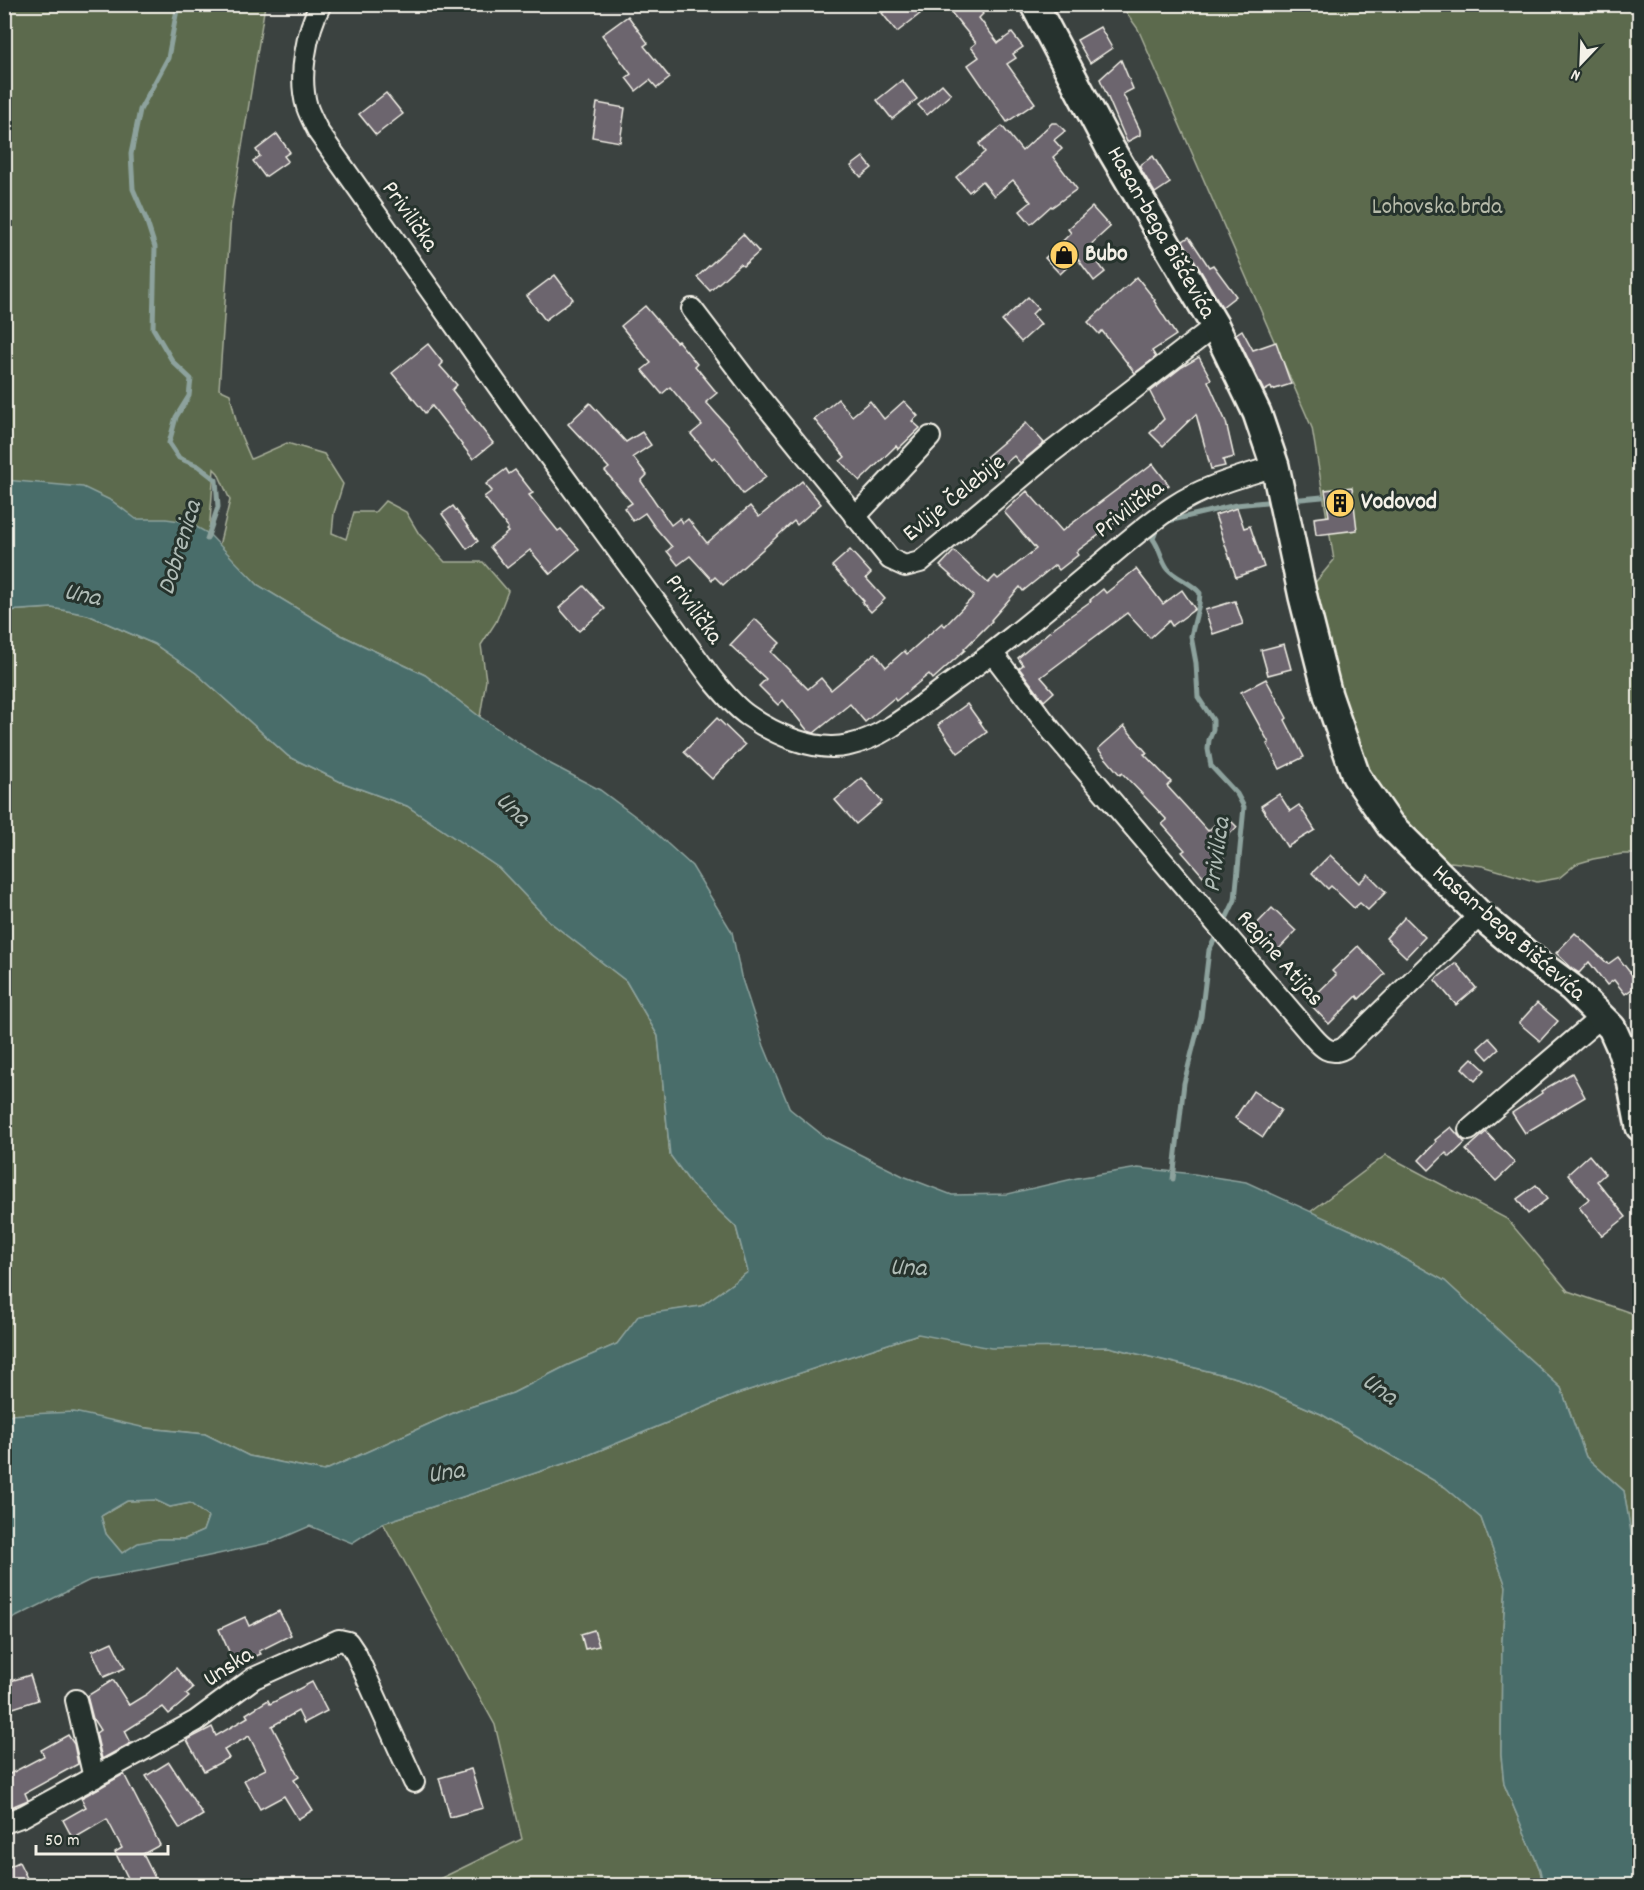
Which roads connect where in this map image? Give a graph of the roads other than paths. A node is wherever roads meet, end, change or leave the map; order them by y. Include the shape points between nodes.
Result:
1 (321, 4) edge
2 (1034, 4) edge
3 (692, 309) dead end
4 (1215, 326) junction
5 (930, 437) dead end
6 (1275, 466) junction
7 (855, 517) junction
8 (993, 654) junction
9 (1480, 915) junction
10 (1601, 1017) junction
11 (1640, 1127) edge
12 (1469, 1130) dead end
13 (76, 1700) dead end
14 (94, 1778) junction
15 (414, 1782) dead end
16 (4, 1823) edge

1 - 8 street, Privilička via 310,32 303,89 319,133 514,410 728,698 746,714 786,736 807,743 847,746 892,726
2 - 4 street, Hasan-bega Bišćevića via 1110,148
3 - 7 street, Evlije Čelebije
4 - 6 street, Hasan-bega Bišćevića via 1257,413
4 - 7 street, Evlije Čelebije via 1048,455 920,562 905,567 890,559
5 - 7 street
6 - 8 street, Privilička via 1220,484 1174,506
6 - 9 street, Hasan-bega Bišćevića via 1328,695 1356,776 1390,825
8 - 9 street, Regine Atijas via 1051,730 1323,1048 1337,1052 1344,1048
9 - 10 street, Hasan-bega Bišćevića via 1572,988
10 - 11 street, Hasan-bega Bišćevića via 1612,1028 1620,1046
10 - 12 street
13 - 14 street
14 - 15 street, Unska via 196,1721 254,1678 339,1640 348,1642 356,1653
14 - 16 street, Unska

